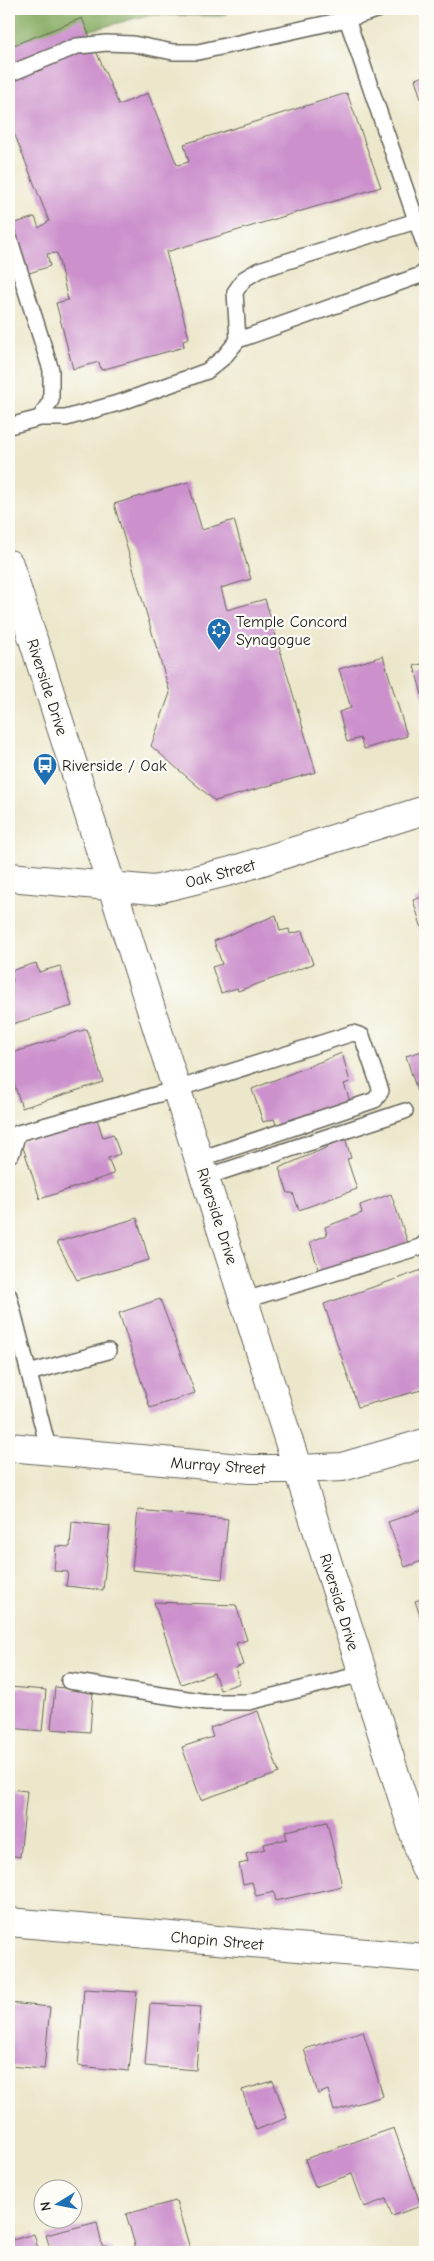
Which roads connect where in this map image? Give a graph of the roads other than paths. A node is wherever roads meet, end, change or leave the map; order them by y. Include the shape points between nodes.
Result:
1 (380, 9) edge
2 (347, 19) junction
3 (9, 74) edge
4 (416, 220) junction
5 (9, 237) edge
6 (425, 246) edge
7 (425, 271) edge
8 (238, 340) junction
9 (40, 418) junction
10 (9, 426) edge
11 (9, 564) edge
12 (425, 810) edge
13 (9, 877) edge
14 (112, 886) junction
15 (177, 1088) junction
16 (406, 1111) dead end
17 (13, 1129) edge
18 (9, 1155) edge
19 (203, 1168) junction
20 (425, 1243) edge
21 (9, 1296) edge
22 (245, 1300) junction
23 (108, 1351) dead end
24 (28, 1373) junction
25 (425, 1442) edge
26 (9, 1447) edge
27 (49, 1451) junction
28 (299, 1469) junction
29 (362, 1674) junction
30 (69, 1681) dead end
31 (425, 1868) edge
32 (9, 1922) edge
33 (425, 1958) edge

1 - 2 lane
2 - 3 lane via 198,52 173,52 133,44 77,46
2 - 4 lane
4 - 6 lane
4 - 8 lane via 259,270 244,279 235,292
5 - 9 lane via 51,370 51,400
7 - 8 lane
8 - 9 lane via 207,372 125,402 66,418
9 - 10 lane
11 - 14 main road, Riverside Drive
12 - 14 main road, Oak Street via 232,871 172,886 154,890
13 - 14 main road, Oak Street
14 - 15 main road, Riverside Drive
15 - 17 lane
15 - 19 main road, Riverside Drive
15 - 19 lane via 353,1032 362,1036 381,1091 375,1100
16 - 19 lane
17 - 18 lane via 12,1154
19 - 22 main road, Riverside Drive
20 - 22 lane
21 - 24 lane
22 - 28 main road, Riverside Drive
23 - 24 lane
24 - 27 lane
25 - 28 main road, Murray Street via 342,1466
26 - 27 main road, Murray Street
27 - 28 main road, Murray Street via 250,1469
28 - 29 main road, Riverside Drive
29 - 30 lane via 249,1702 207,1702
29 - 31 main road, Riverside Drive
32 - 33 main road, Chapin Street

